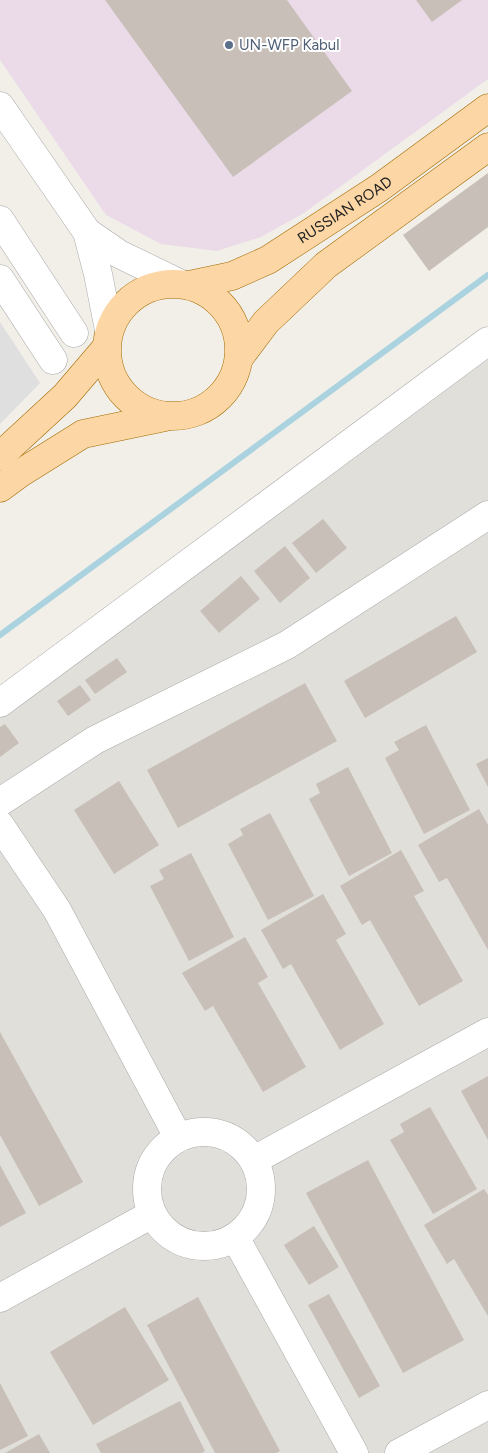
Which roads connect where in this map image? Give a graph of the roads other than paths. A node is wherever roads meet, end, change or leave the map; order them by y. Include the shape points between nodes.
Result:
1 (0, 106) edge
2 (488, 108) edge
3 (488, 146) edge
4 (0, 220) edge
5 (87, 232) junction
6 (0, 279) edge
7 (185, 284) junction
8 (74, 333) dead end
9 (108, 339) junction
10 (488, 341) edge
11 (239, 358) junction
12 (53, 360) dead end
13 (166, 417) junction
14 (0, 456) edge
15 (0, 488) edge
16 (488, 515) edge
17 (0, 703) edge
18 (0, 802) edge
19 (0, 825) edge
20 (488, 1032) edge
21 (178, 1137) junction
22 (254, 1160) junction
23 (152, 1214) junction
24 (234, 1237) junction
25 (0, 1298) edge
26 (488, 1404) edge
27 (354, 1453) edge
28 (399, 1453) edge

1 - 5 street
2 - 7 main road, RUSSIAN ROAD via 378,188 268,260 232,276
3 - 11 main road, RUSSIAN ROAD via 326,265 266,322
4 - 8 street
5 - 7 street via 119,254
5 - 9 street via 98,274
6 - 12 street
7 - 9 main road via 158,285 136,294 120,310
7 - 11 main road via 211,295 228,312 238,334
9 - 13 main road via 110,372 122,394 142,409
9 - 14 main road via 65,396
10 - 17 street
11 - 13 main road via 231,383 214,402 192,414
13 - 15 main road via 83,434
16 - 18 street via 287,645 95,740
19 - 21 street via 57,910
20 - 22 street
21 - 22 street via 195,1132 229,1136
21 - 23 street via 153,1162 147,1179 147,1197
22 - 24 street via 261,1185 257,1211 248,1226
23 - 24 street via 163,1230 188,1244 217,1245
23 - 25 street
24 - 27 street
26 - 28 street

